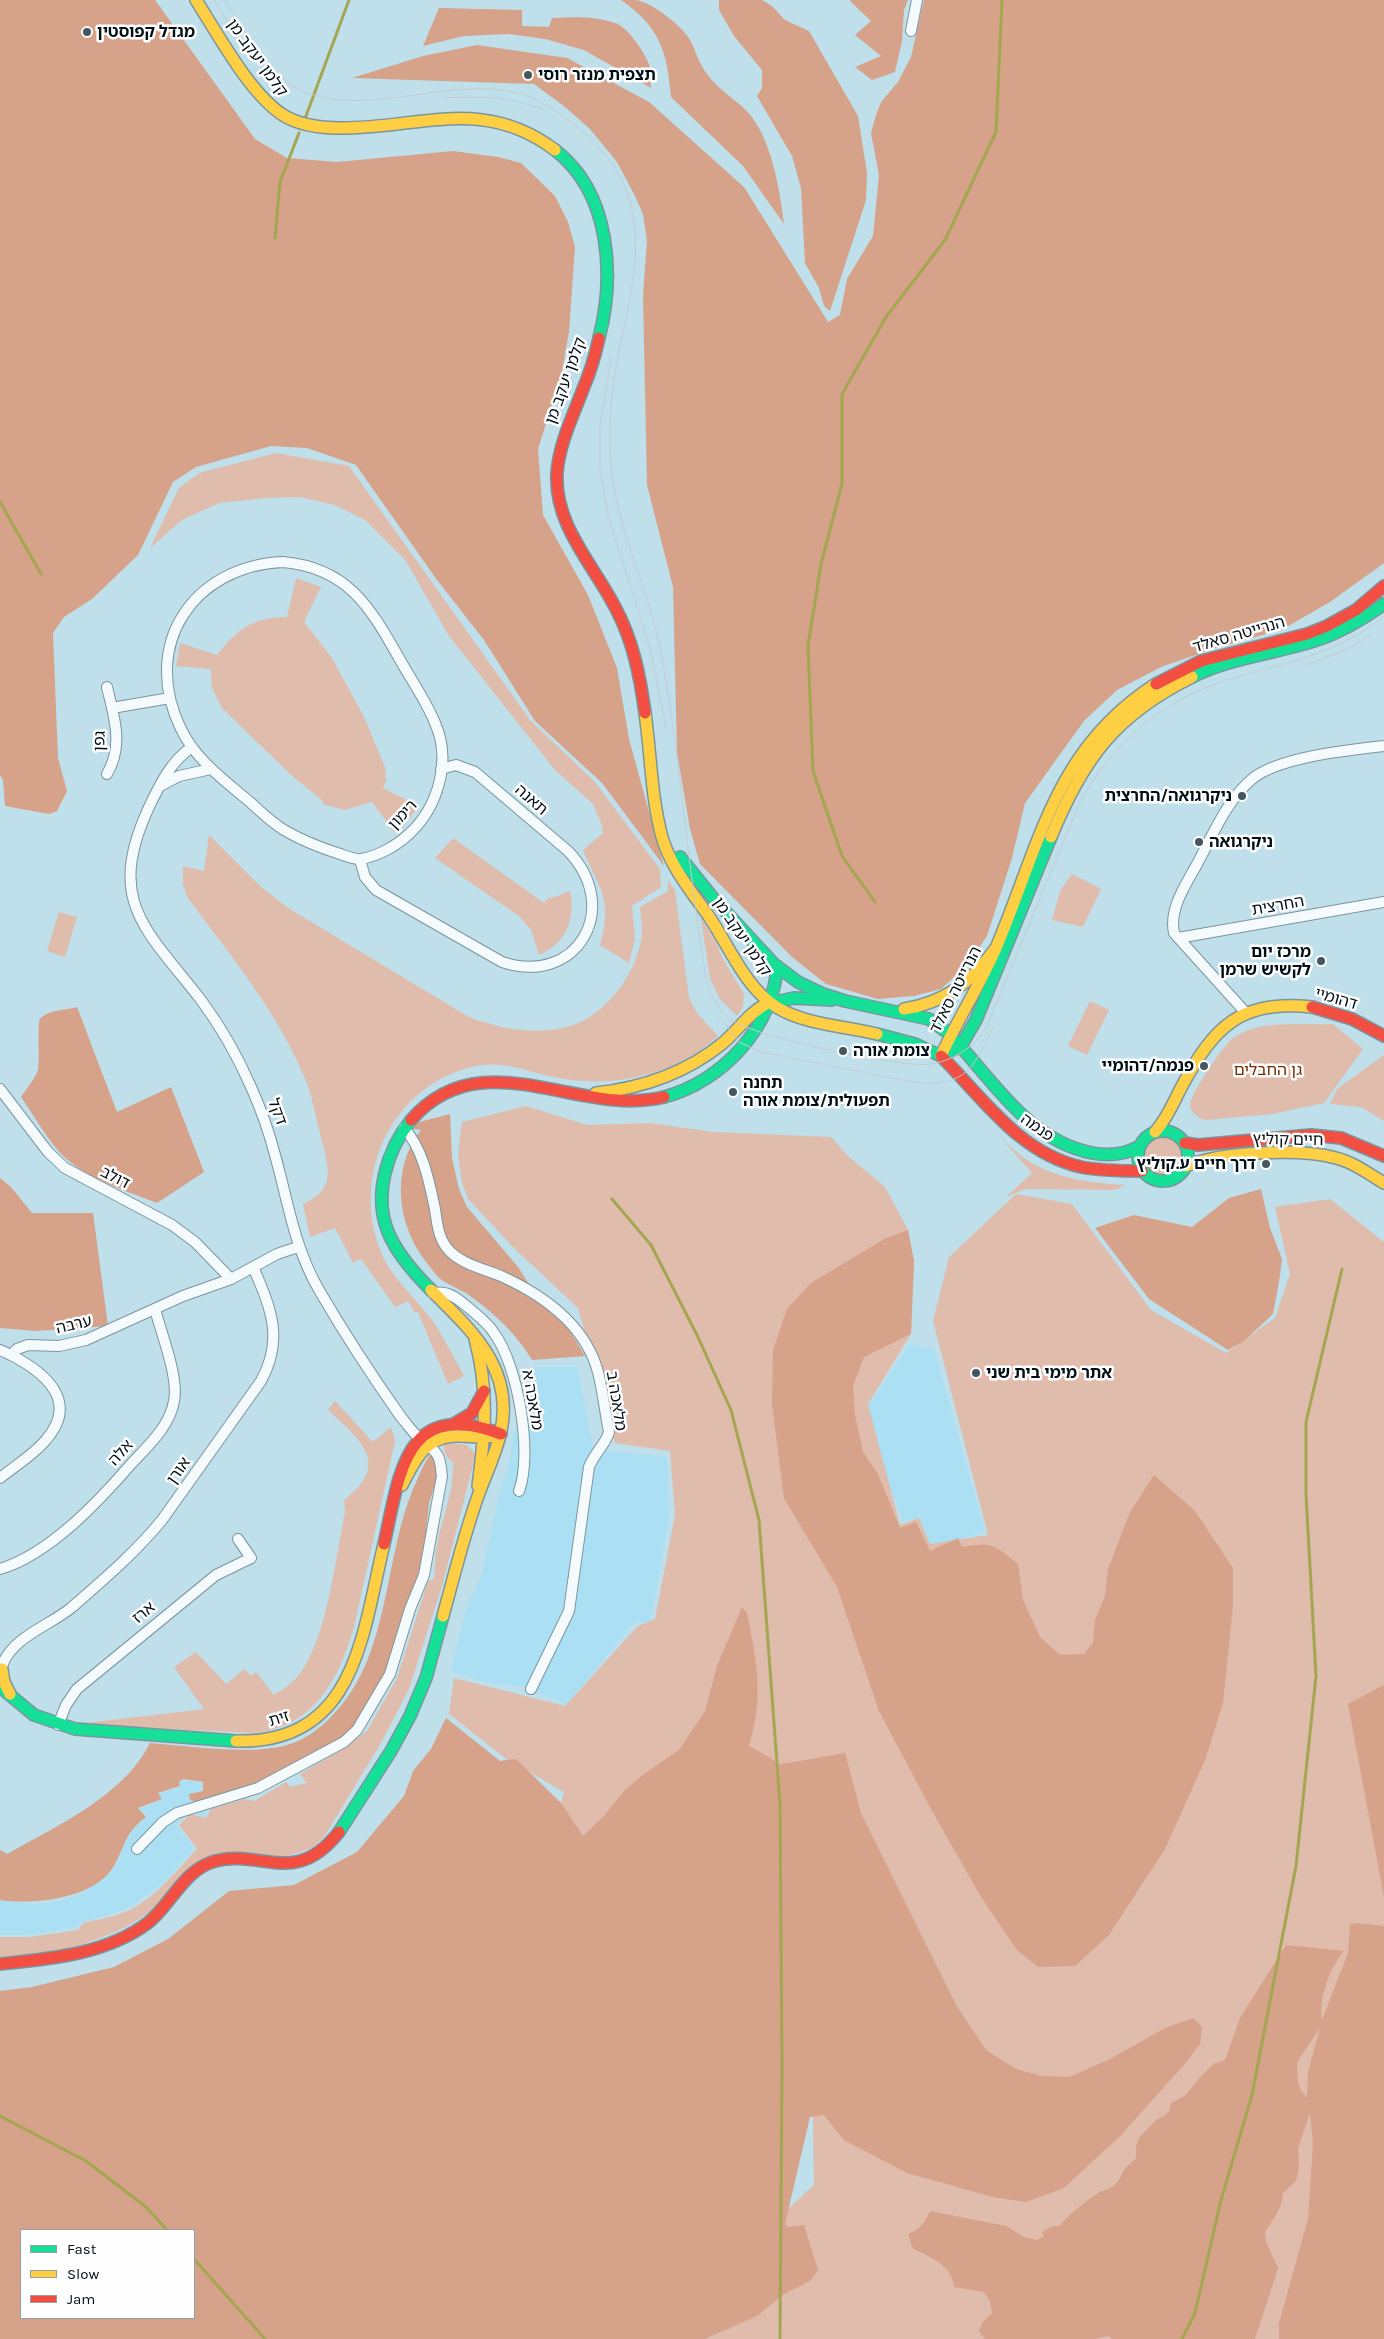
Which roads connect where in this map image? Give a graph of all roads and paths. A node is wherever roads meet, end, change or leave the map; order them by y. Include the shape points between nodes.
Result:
1 (196, 0) edge
2 (917, 0) edge
3 (911, 31) dead end
4 (1384, 586) edge
5 (1384, 604) edge
6 (107, 687) dead end
7 (170, 698) junction
8 (112, 708) junction
9 (1384, 746) edge
10 (192, 747) junction
11 (211, 769) junction
12 (441, 769) junction
13 (107, 774) dead end
14 (158, 789) junction
15 (657, 806) junction
16 (360, 860) junction
17 (1384, 902) edge
18 (1178, 938) junction
19 (995, 949) junction
20 (777, 966) junction
21 (846, 1000) junction
22 (771, 1002) junction
23 (887, 1009) junction
24 (1246, 1013) junction
25 (951, 1035) junction
26 (1384, 1036) edge
27 (961, 1046) junction
28 (941, 1056) junction
29 (0, 1089) edge
30 (570, 1093) junction
31 (1177, 1096) junction
32 (404, 1128) junction
33 (1155, 1132) junction
34 (1181, 1140) junction
35 (1140, 1146) junction
36 (1384, 1156) edge
37 (1186, 1166) junction
38 (1142, 1171) junction
39 (1384, 1183) edge
40 (298, 1247) junction
41 (254, 1268) junction
42 (230, 1279) junction
43 (433, 1293) junction
44 (155, 1309) junction
45 (472, 1330) junction
46 (0, 1350) edge
47 (11, 1355) junction
48 (486, 1386) junction
49 (451, 1426) junction
50 (484, 1432) junction
51 (501, 1434) junction
52 (422, 1441) junction
53 (0, 1478) edge
54 (519, 1492) dead end
55 (476, 1501) junction
56 (238, 1539) dead end
57 (0, 1569) edge
58 (19, 1642) junction
59 (0, 1648) edge
60 (1, 1667) edge
61 (0, 1688) edge
62 (531, 1689) dead end
63 (14, 1699) junction
64 (58, 1725) junction
65 (137, 1849) dead end
66 (0, 1964) edge

1 - 15 main road, קלמן יעקב מן via 261,94 276,111 288,118 300,123 333,127 481,118 520,130 544,142 562,154 588,188 605,237 607,290 602,330 588,378 563,440 556,486 564,519 623,622 632,647
2 - 3 street
4 - 19 main road, הנרייטה סאלד via 1345,618 1315,631 1222,654 1183,669 1137,698 1112,719 1074,764 1059,793
5 - 27 main road, הנרייטה סאלד via 1345,631 1322,640 1224,664 1180,682 1144,703 1107,738 1093,754 1069,794 1008,946 976,1020
6 - 8 street, גפן
7 - 8 street, גפן
7 - 10 street via 181,730
7 - 12 street via 168,677 172,640 183,615 201,592 217,580 249,566 266,562 301,563 335,577 366,604 435,722 442,745
8 - 13 street, גפן via 117,744
9 - 18 street via 1299,760 1276,766 1252,780 1225,813 1181,894 1172,925
10 - 11 street
10 - 14 street, דקל via 176,759
11 - 14 street via 179,776
11 - 16 street via 283,829 324,849
12 - 16 street, רימון via 435,798 416,828 391,847
12 - 16 street, תאנה via 456,765 475,772 568,851 580,866 592,891 593,910 589,928 577,946 560,959 540,966 502,962 376,890 365,877
14 - 40 street, דקל via 131,853 130,879 135,905 155,943 214,1018 243,1070 270,1139
15 - 20 main road, קלמן יעקב מן via 668,836 684,863
15 - 22 main road, קלמן יעקב מן via 663,840 671,860 738,964
17 - 18 street, החרצית
18 - 24 street
19 - 23 main road via 976,974 951,995 922,1006
19 - 25 main road, הנרייטה סאלד
20 - 21 main road, קלמן יעקב מן via 810,988
20 - 22 main road
21 - 22 main road
21 - 23 main road, קלמן יעקב מן
22 - 28 main road, קלמן יעקב מן via 807,1019 921,1046
22 - 30 main road via 754,1012 704,1058 674,1074 620,1090
22 - 30 main road via 760,1024 735,1053 684,1090 639,1101 607,1100
23 - 25 main road, קלמן יעקב מן via 929,1019
24 - 26 main road, דהומיי via 1281,1007 1317,1008 1354,1020
24 - 31 main road via 1215,1033
25 - 27 main road, פנמה
25 - 28 main road, הנרייטה סאלד
27 - 28 main road, הנרייטה סאלד
27 - 35 main road, פנמה via 1024,1118 1056,1142 1100,1155 1121,1153
28 - 38 main road, פנמה via 1005,1125 1036,1149 1082,1167
29 - 42 street, דולב via 48,1152 65,1168 172,1224 195,1242
30 - 32 main road via 508,1081 468,1083 429,1102
31 - 33 main road
31 - 34 main road via 1175,1121
32 - 43 main road via 388,1160 384,1177 386,1230 402,1258
32 - 62 street, מלאכה ב via 413,1138 423,1162 439,1233 447,1248 458,1257 543,1298 580,1336 597,1370 609,1432 589,1467 569,1611
33 - 34 main road via 1167,1131
33 - 35 main road
34 - 36 main road, חיים קוליץ via 1198,1145 1311,1135 1341,1138
34 - 37 main road via 1188,1156
35 - 38 main road via 1138,1160
37 - 38 main road via 1178,1177 1167,1181 1155,1180
37 - 39 main road, חיים קוליץ via 1200,1160 1267,1154 1315,1155 1336,1158
40 - 41 street, ערבה via 277,1254
40 - 52 street, דקל via 331,1310 400,1416
41 - 42 street, ערבה
41 - 58 street, אורן via 268,1302 274,1335 271,1358 261,1381 144,1541 69,1609
42 - 44 street, ערבה
43 - 45 main road
43 - 54 street, מלאכה א via 442,1291 450,1294 482,1319 494,1332 506,1355 517,1387 526,1458
44 - 47 street, ערבה via 81,1342 59,1346 28,1345
44 - 57 street, אלה via 175,1384 170,1415 148,1445 86,1514 31,1554
45 - 48 main road
45 - 51 main road via 489,1354 500,1381 504,1409
46 - 47 street
47 - 53 street via 30,1365 50,1383 60,1409 55,1426 45,1441
48 - 49 main road via 472,1413
48 - 50 main road
49 - 50 main road
49 - 52 main road via 435,1428
50 - 51 main road
50 - 52 main road
50 - 55 main road
51 - 55 main road
52 - 64 main road, זית via 397,1494 355,1662 335,1697 308,1725 277,1738 240,1741 84,1730
52 - 65 street, דקל via 438,1456 442,1476 424,1575 387,1680 358,1730 344,1742 258,1788 178,1813 163,1822
55 - 66 main road via 417,1701 391,1751 329,1843 318,1853 296,1863 211,1862 195,1871 162,1911 137,1930 70,1955
56 - 64 street, ארז via 251,1558 216,1575 77,1690 66,1705
58 - 59 street, אורן
58 - 60 street, אורן
60 - 63 main road, זית via 6,1686
61 - 63 main road, זית
63 - 64 main road, זית via 34,1715

